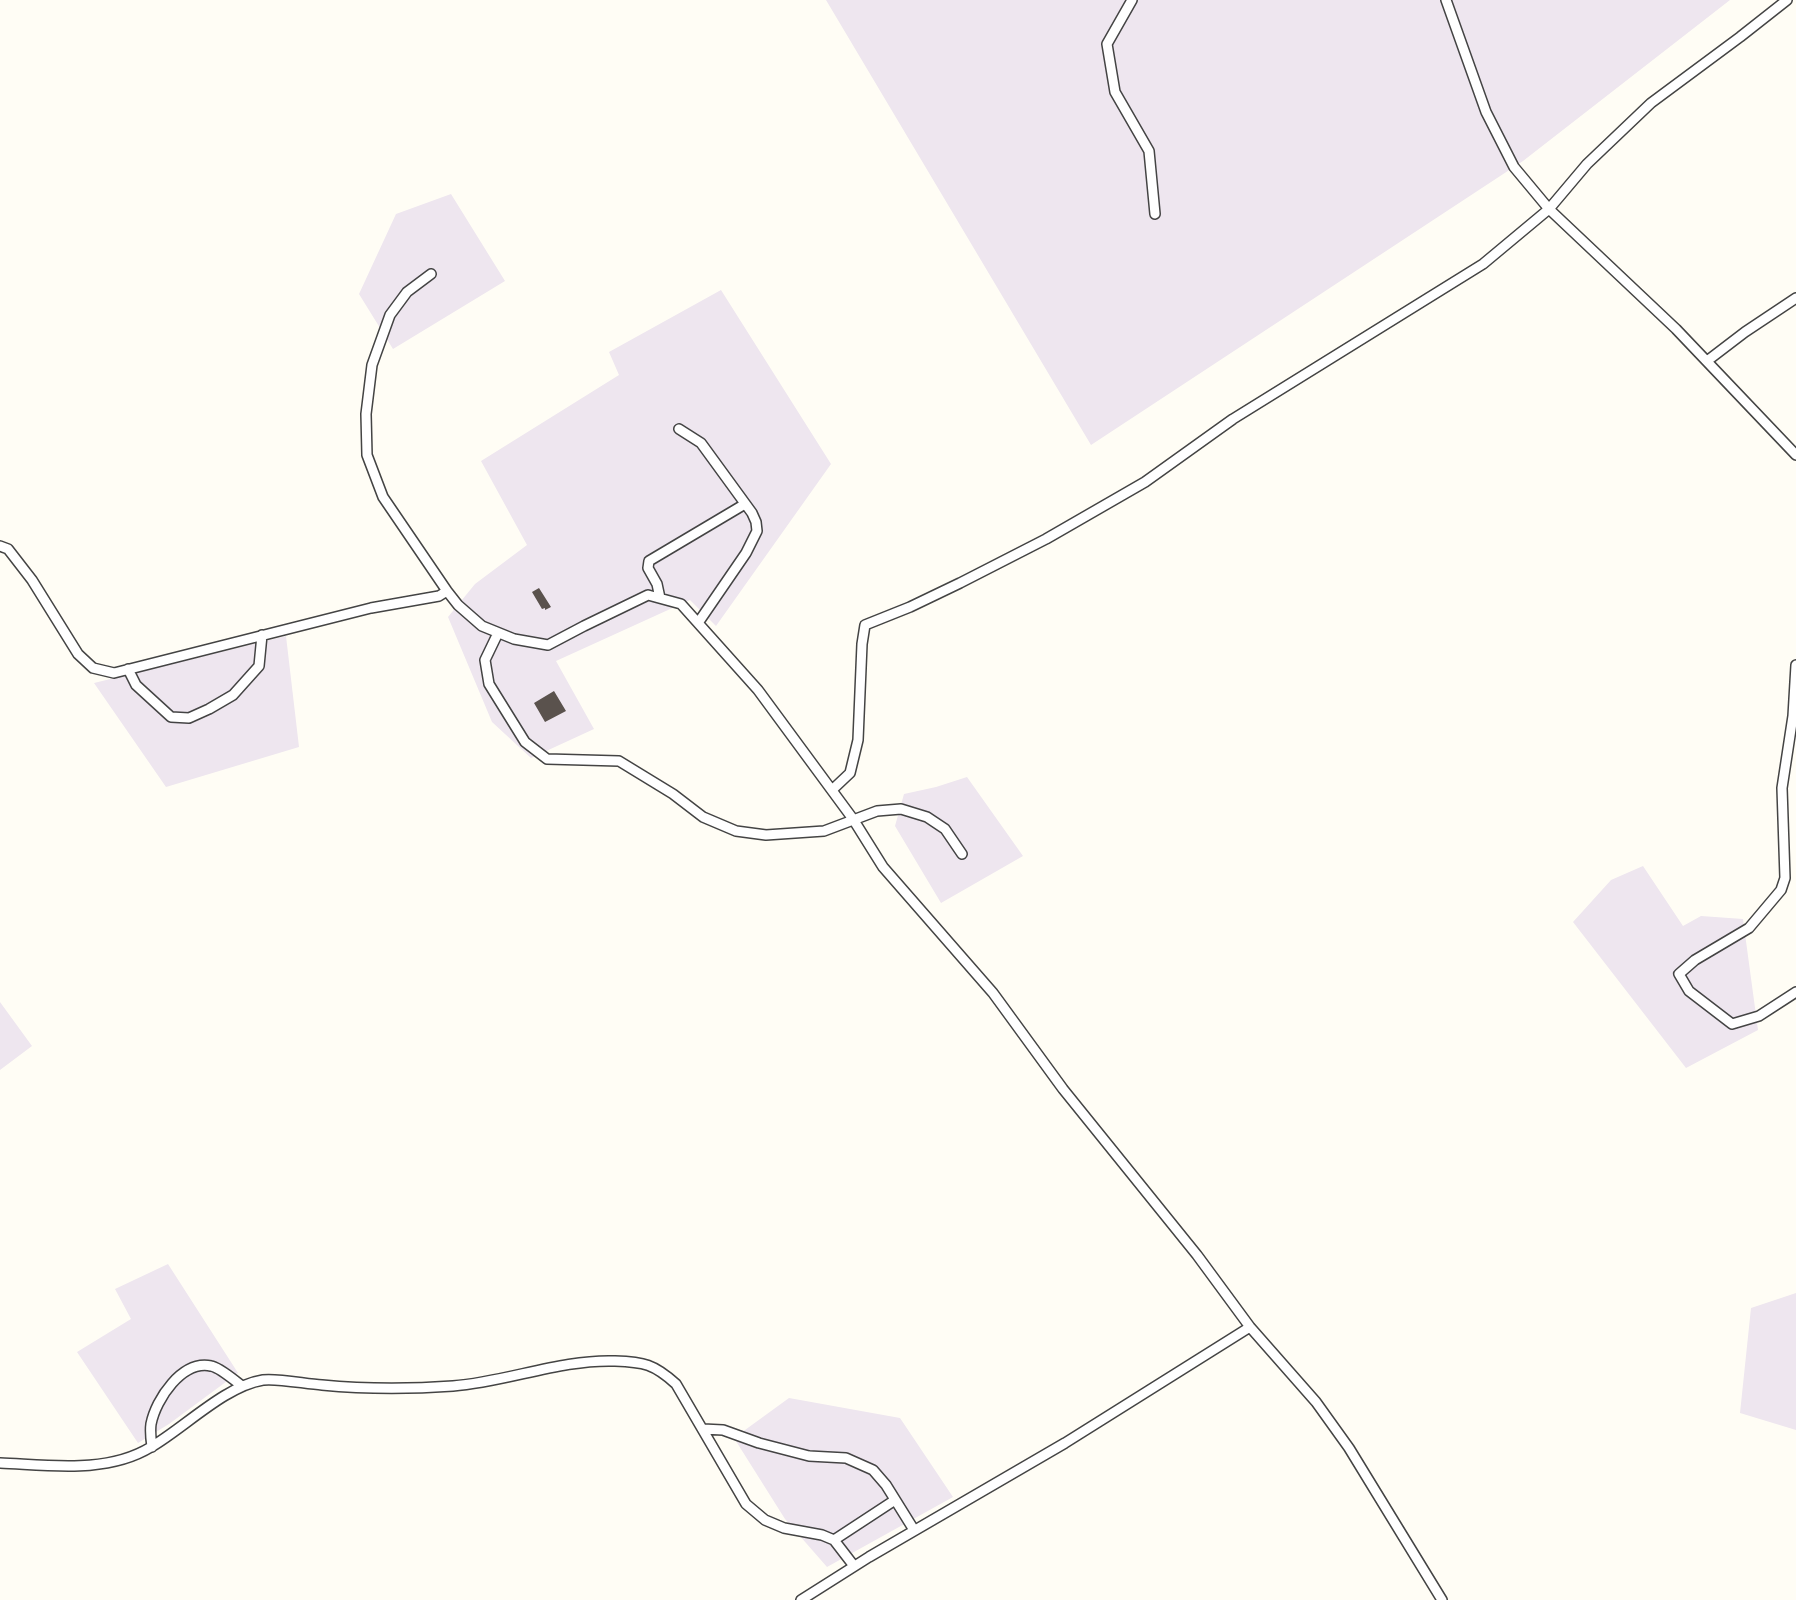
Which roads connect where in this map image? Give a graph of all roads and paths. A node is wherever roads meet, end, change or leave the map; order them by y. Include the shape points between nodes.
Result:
1 (1132, 0) edge
2 (1446, 0) edge
3 (1786, 0) edge
4 (1549, 209) junction
5 (1155, 214) dead end
6 (431, 274) dead end
7 (1796, 298) edge
8 (1707, 361) junction
9 (679, 429) dead end
10 (1796, 455) edge
11 (745, 504) junction
12 (0, 546) edge
13 (447, 591) junction
14 (660, 598) junction
15 (698, 623) junction
16 (498, 633) junction
17 (262, 635) junction
18 (1796, 664) edge
19 (128, 669) junction
20 (832, 790) junction
21 (853, 819) junction
22 (962, 854) dead end
23 (1796, 992) edge
24 (1251, 1328) junction
25 (242, 1386) junction
26 (703, 1429) junction
27 (152, 1447) junction
28 (0, 1463) edge
29 (895, 1500) junction
30 (915, 1530) junction
31 (834, 1540) junction
32 (854, 1566) junction
33 (801, 1600) edge
34 (1442, 1600) edge

1 - 5 lane via 1107,44 1115,92 1149,151
2 - 4 lane via 1486,112 1514,167
3 - 4 lane via 1651,103 1587,164
4 - 8 lane
4 - 20 lane via 1483,264 1233,419 1145,482 1046,539 866,625 858,740 850,773
6 - 13 lane via 407,292 390,315 382,335 372,365 366,414 367,455 383,497
7 - 8 lane
8 - 10 lane
9 - 11 lane via 701,443
11 - 14 lane via 650,561 648,568
11 - 15 lane via 757,531
12 - 19 lane via 8,549 32,580 78,654 93,668 114,673
13 - 16 lane via 482,626
13 - 17 lane via 439,596
14 - 15 lane via 681,604
14 - 16 lane via 648,594 548,645
15 - 20 lane via 758,690
16 - 21 lane via 485,660 489,684 525,742 547,759 618,761 703,817 736,831 766,835 824,831
17 - 19 lane
17 - 19 lane via 259,666 233,695 189,718 171,717 136,685
18 - 23 lane via 1782,788 1785,878 1781,890 1749,928 1679,974 1689,991 1732,1024 1759,1016
20 - 21 lane
21 - 22 lane via 901,808 945,829
21 - 24 lane via 883,867 993,993 1063,1089
24 - 30 lane
24 - 34 lane via 1316,1402 1349,1448
25 - 26 lane via 265,1379 323,1386 454,1386 582,1363 646,1364 662,1371 676,1384
25 - 27 lane
25 - 27 lane via 212,1366 197,1366 179,1376 157,1408 151,1424
26 - 29 lane via 723,1430 809,1456 846,1458 873,1470
26 - 31 lane via 746,1504 765,1520 784,1528
27 - 28 lane via 133,1457 104,1464
29 - 30 lane
29 - 31 lane
30 - 32 lane
31 - 32 lane
32 - 33 lane

